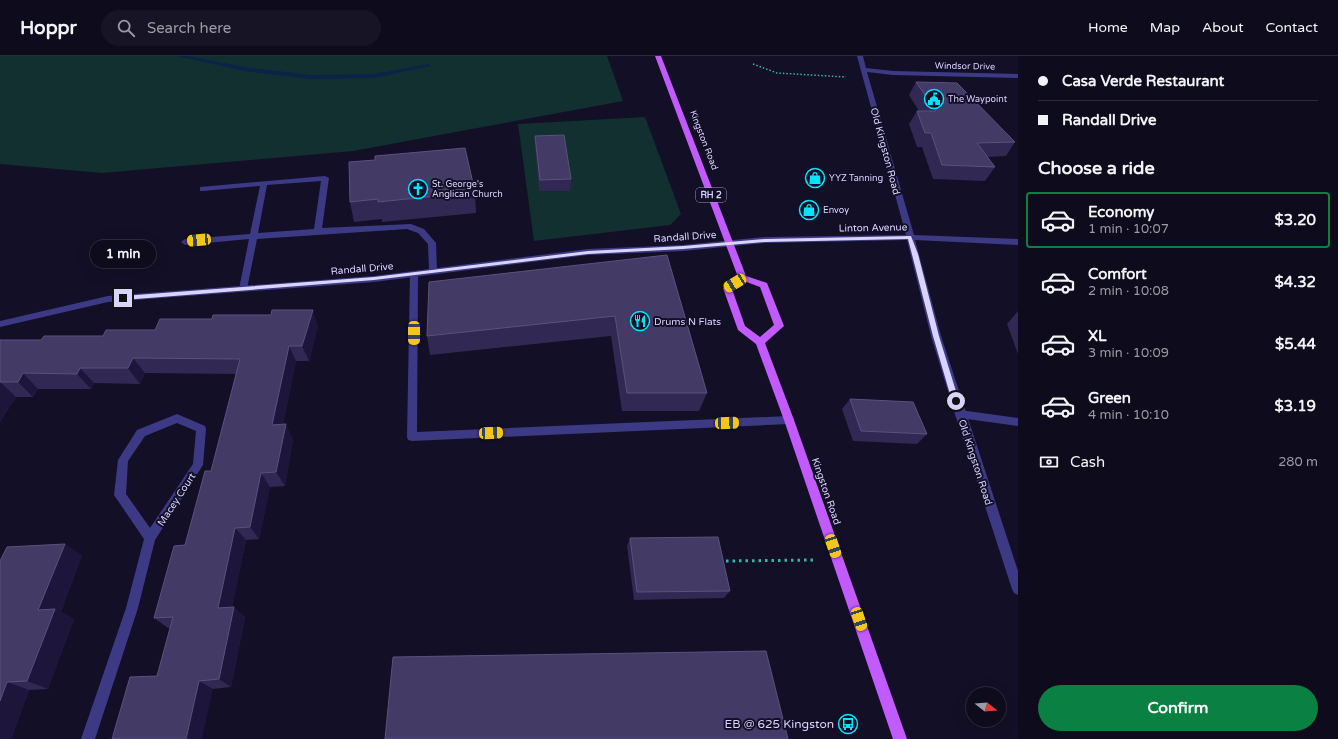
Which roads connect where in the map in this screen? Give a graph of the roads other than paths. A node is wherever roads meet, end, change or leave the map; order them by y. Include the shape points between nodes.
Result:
1 (658, 56) edge
2 (860, 56) edge
3 (864, 70) junction
4 (1018, 76) edge
5 (264, 184) junction
6 (203, 189) dead end
7 (318, 231) junction
8 (253, 236) junction
9 (910, 237) junction
10 (186, 242) dead end
11 (1018, 242) edge
12 (728, 244) junction
13 (433, 271) junction
14 (414, 274) junction
15 (743, 278) junction
16 (243, 289) junction
17 (0, 324) edge
18 (760, 342) junction
19 (960, 414) junction
20 (789, 420) junction
21 (1018, 422) edge
22 (150, 538) junction
23 (1018, 589) edge
24 (88, 739) edge
25 (900, 739) edge

1 - 12 main road, Kingston Road / RH 2
2 - 3 street, Old Kingston Road
3 - 4 street, Windsor Drive
3 - 9 street, Old Kingston Road
5 - 6 street
5 - 7 street via 325,178
5 - 8 street
7 - 8 street
7 - 13 street via 408,226 421,231 432,242
8 - 10 street
8 - 16 street
9 - 11 street, Linton Avenue
9 - 12 street, Linton Avenue via 765,240
9 - 19 street, Old Kingston Road
12 - 13 street, Randall Drive via 588,252
12 - 15 main road, Kingston Road / RH 2
13 - 14 street, Randall Drive
14 - 16 street, Randall Drive
14 - 20 street via 412,437
15 - 18 main road via 727,288 741,328
15 - 18 main road via 764,285 779,326
16 - 17 street, Randall Drive via 108,299
18 - 20 main road, Kingston Road
19 - 21 street
19 - 23 street, Old Kingston Road
20 - 25 main road, Kingston Road
22 - 22 street, Macey Court via 198,465 201,429 177,418 141,433 123,460 120,495
22 - 24 street, Macey Court via 132,608

